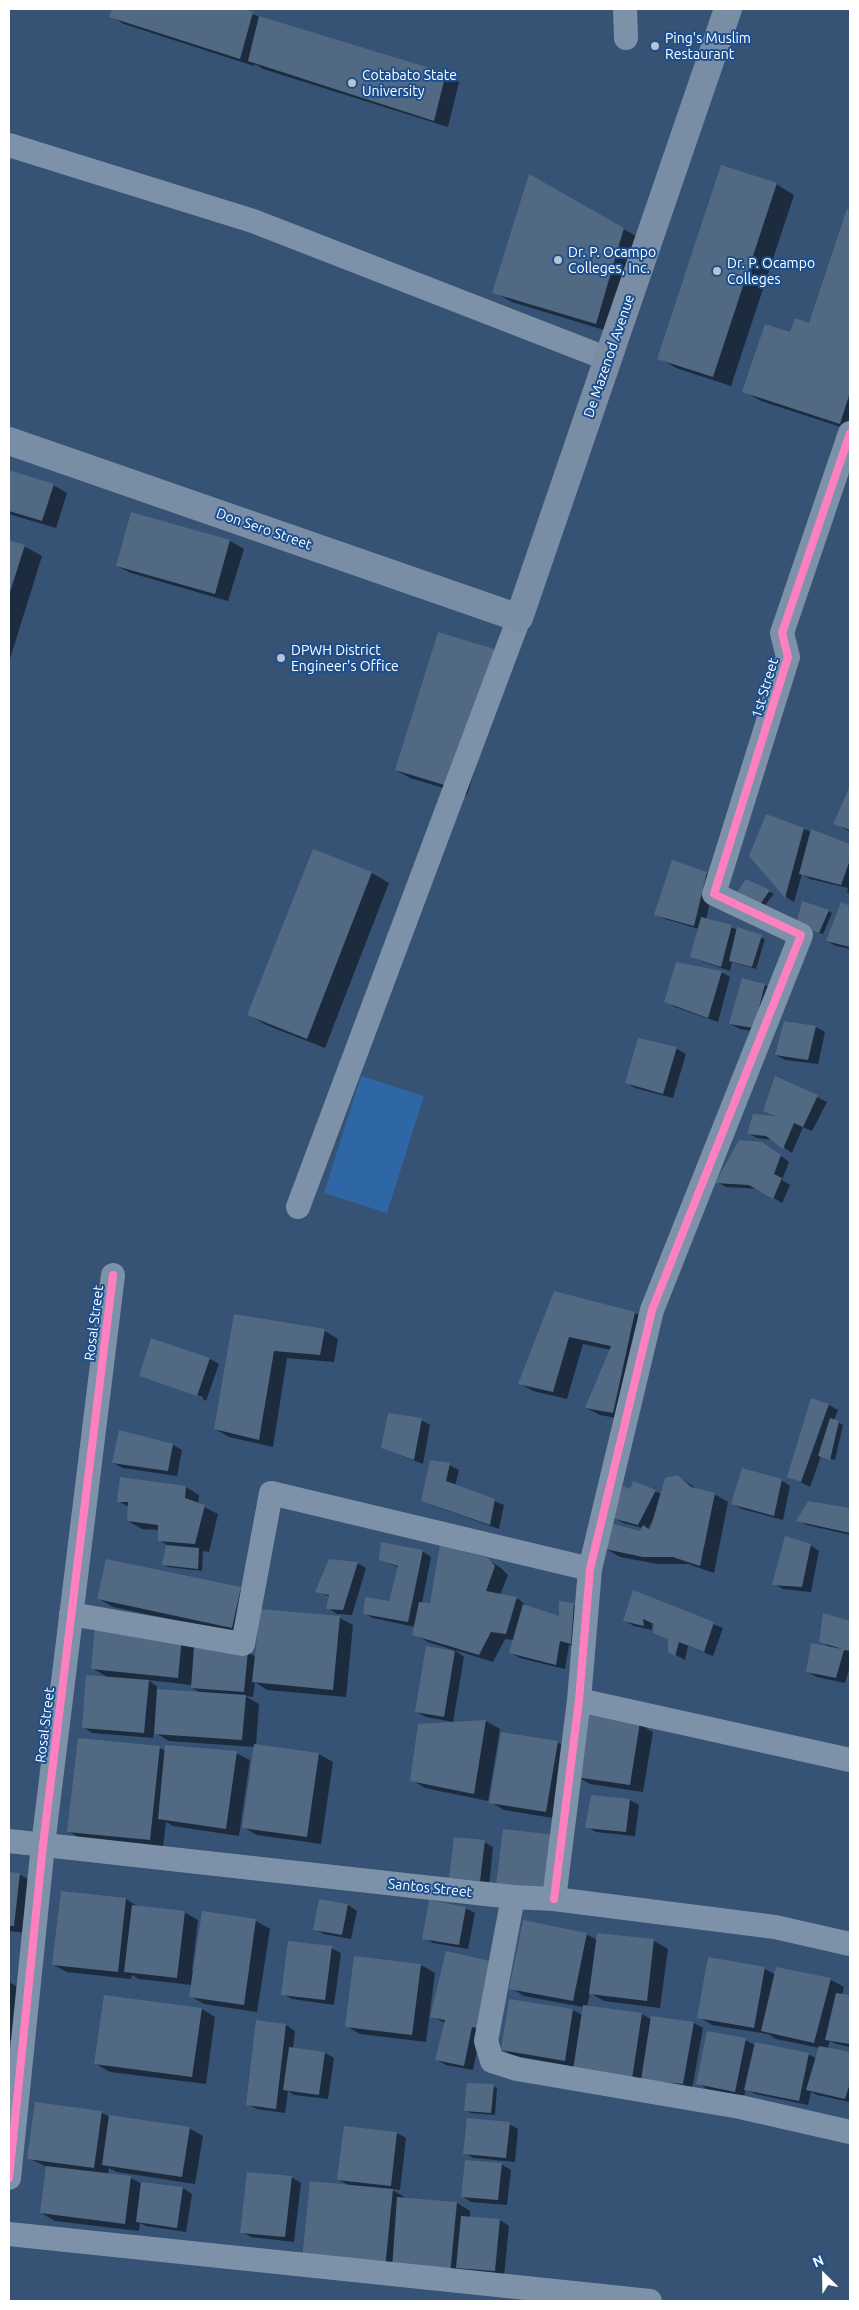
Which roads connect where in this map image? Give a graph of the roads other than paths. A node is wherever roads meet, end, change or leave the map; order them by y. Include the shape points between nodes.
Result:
1 (625, 9) edge
2 (728, 9) edge
3 (626, 38) dead end
4 (9, 145) edge
5 (608, 359) junction
6 (850, 433) edge
7 (9, 441) edge
8 (519, 618) junction
9 (298, 1207) dead end
10 (113, 1275) dead end
11 (590, 1569) junction
12 (71, 1614) junction
13 (579, 1700) junction
14 (850, 1760) edge
15 (9, 1841) edge
16 (44, 1845) junction
17 (513, 1897) junction
18 (554, 1899) junction
19 (850, 1944) edge
20 (850, 2132) edge
21 (9, 2178) edge
22 (9, 2234) edge
23 (650, 2301) edge

1 - 3 street
2 - 5 main road, De Mazenod Avenue
4 - 5 street via 253,222
5 - 8 main road, De Mazenod Avenue
6 - 11 street, 1st Street via 782,633 788,657 714,894 801,935 652,1310
7 - 8 main road, Don Sero Street
8 - 9 street
10 - 12 street, Rosal Street
11 - 12 street via 271,1493 243,1644
11 - 13 street
12 - 16 street, Rosal Street
13 - 14 street
13 - 18 street
15 - 16 street, Santos Street
16 - 17 street, Santos Street
16 - 21 street, Rosal Street
17 - 18 street, Santos Street
17 - 20 street via 486,2040 492,2061 517,2070 740,2107
18 - 19 street, Santos Street via 775,1927
22 - 23 street

